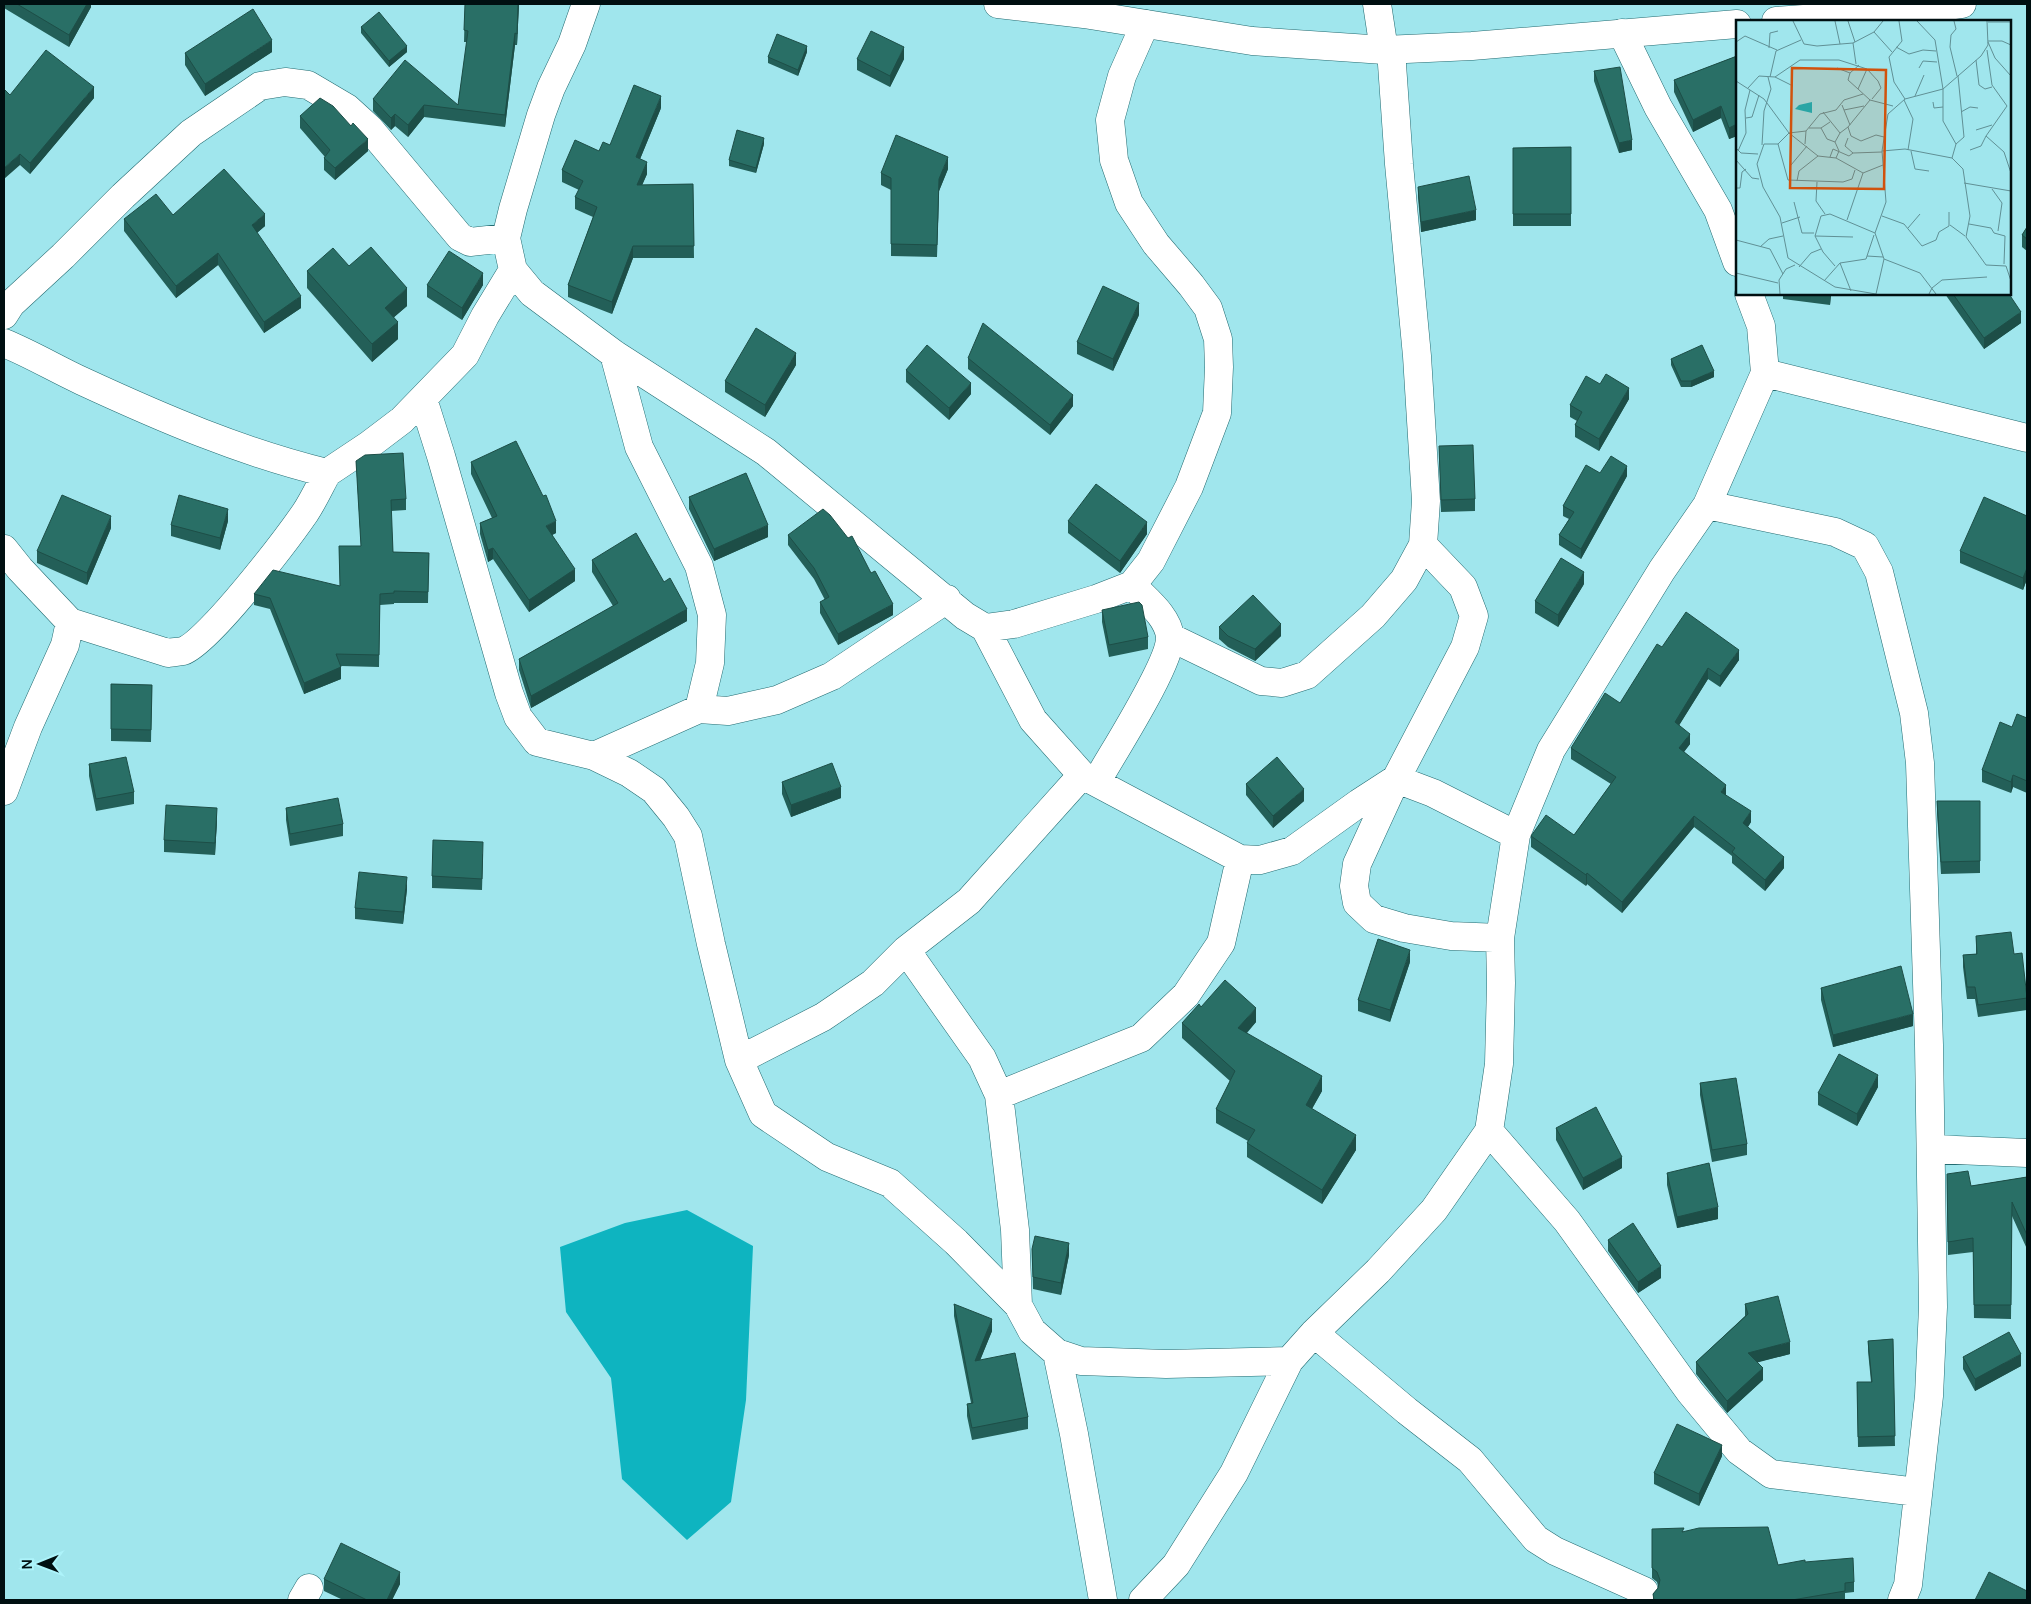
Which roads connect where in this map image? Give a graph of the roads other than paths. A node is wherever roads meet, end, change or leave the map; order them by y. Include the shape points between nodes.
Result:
1 (586, 4) edge
2 (998, 4) edge
3 (1377, 4) edge
4 (1962, 4) edge
5 (1790, 20) edge
6 (1145, 24) junction
7 (1736, 24) edge
8 (1622, 33) junction
9 (1388, 50) junction
10 (506, 238) junction
11 (1736, 259) edge
12 (514, 270) junction
13 (1749, 295) edge
14 (4, 315) edge
15 (4, 343) edge
16 (614, 354) junction
17 (1765, 373) junction
18 (423, 399) junction
19 (2027, 438) edge
20 (327, 473) junction
21 (1708, 505) junction
22 (1424, 545) junction
23 (4, 549) edge
24 (1132, 585) junction
25 (947, 599) junction
26 (70, 622) junction
27 (985, 628) junction
28 (1170, 637) junction
29 (699, 709) junction
30 (594, 756) junction
31 (1090, 778) junction
32 (1396, 780) junction
33 (4, 791) edge
34 (1516, 835) junction
35 (1240, 859) junction
36 (1500, 938) junction
37 (906, 950) junction
38 (739, 1060) junction
39 (999, 1095) junction
40 (1489, 1131) junction
41 (1932, 1149) junction
42 (2027, 1154) edge
43 (1018, 1305) junction
44 (1314, 1333) junction
45 (1057, 1353) junction
46 (1289, 1361) junction
47 (1917, 1492) junction
48 (1644, 1590) dead end
49 (1103, 1600) edge
50 (1143, 1600) edge
51 (1902, 1600) edge

1 - 10 street via 541,115
2 - 6 street
3 - 9 street
4 - 5 street via 1916,11
6 - 9 street via 1252,41
6 - 24 street via 1122,76 1110,120 1114,160 1129,203 1156,244 1208,308 1218,340 1219,367 1217,413 1190,487 1152,561
7 - 8 street
8 - 9 street
8 - 11 street via 1658,107 1718,210
9 - 22 street via 1417,356 1426,500
10 - 12 street
10 - 14 street via 470,242 460,237 369,128 347,108 308,85 285,82 260,86 191,133 11,304
12 - 16 street via 532,292
12 - 18 street via 465,355
13 - 17 street via 1761,326
15 - 20 street via 167,420 227,444
16 - 25 street via 766,452
16 - 29 street via 639,447 699,566 712,615 710,663
17 - 19 street
17 - 21 street
18 - 20 street via 402,420
18 - 30 street via 518,717 537,742
20 - 26 street via 306,512 262,570 211,628 184,651 168,653
21 - 34 street via 1662,570 1551,750
21 - 41 street via 1834,532 1865,546 1879,572 1914,712 1920,762
22 - 28 street via 1404,580 1373,616 1307,675 1282,683 1261,681
22 - 32 street via 1463,587 1474,616 1465,646
23 - 26 street
24 - 27 street via 1014,624
24 - 28 street via 1163,618
25 - 27 street via 965,616
25 - 29 street via 832,676 777,700 728,710
26 - 33 street via 65,645 28,727
27 - 31 street via 1033,720
28 - 31 street via 1168,651 1144,701
29 - 30 street
30 - 38 street via 654,790 688,836
31 - 35 street
31 - 37 street via 969,901
32 - 34 street via 1434,793
32 - 35 street via 1292,851 1260,860
32 - 36 street via 1357,864 1354,886 1357,903 1374,919 1404,928 1452,936
34 - 36 street
35 - 39 street via 1221,943 1186,995 1141,1038
36 - 40 street via 1499,1064
37 - 38 street via 873,983 830,1012
37 - 39 street via 982,1058
38 - 43 street via 763,1114 827,1157 890,1183 956,1242
39 - 43 street via 1015,1230
40 - 44 street via 1434,1210 1378,1271
40 - 47 street via 1567,1221 1690,1392 1739,1451 1771,1474
41 - 42 street
41 - 47 street via 1933,1317 1929,1396
43 - 45 street via 1032,1331
44 - 46 street
44 - 48 street via 1470,1460 1536,1539 1555,1551
45 - 46 street via 1081,1361
45 - 49 street
46 - 50 street via 1234,1473 1176,1565
47 - 51 street via 1908,1585

